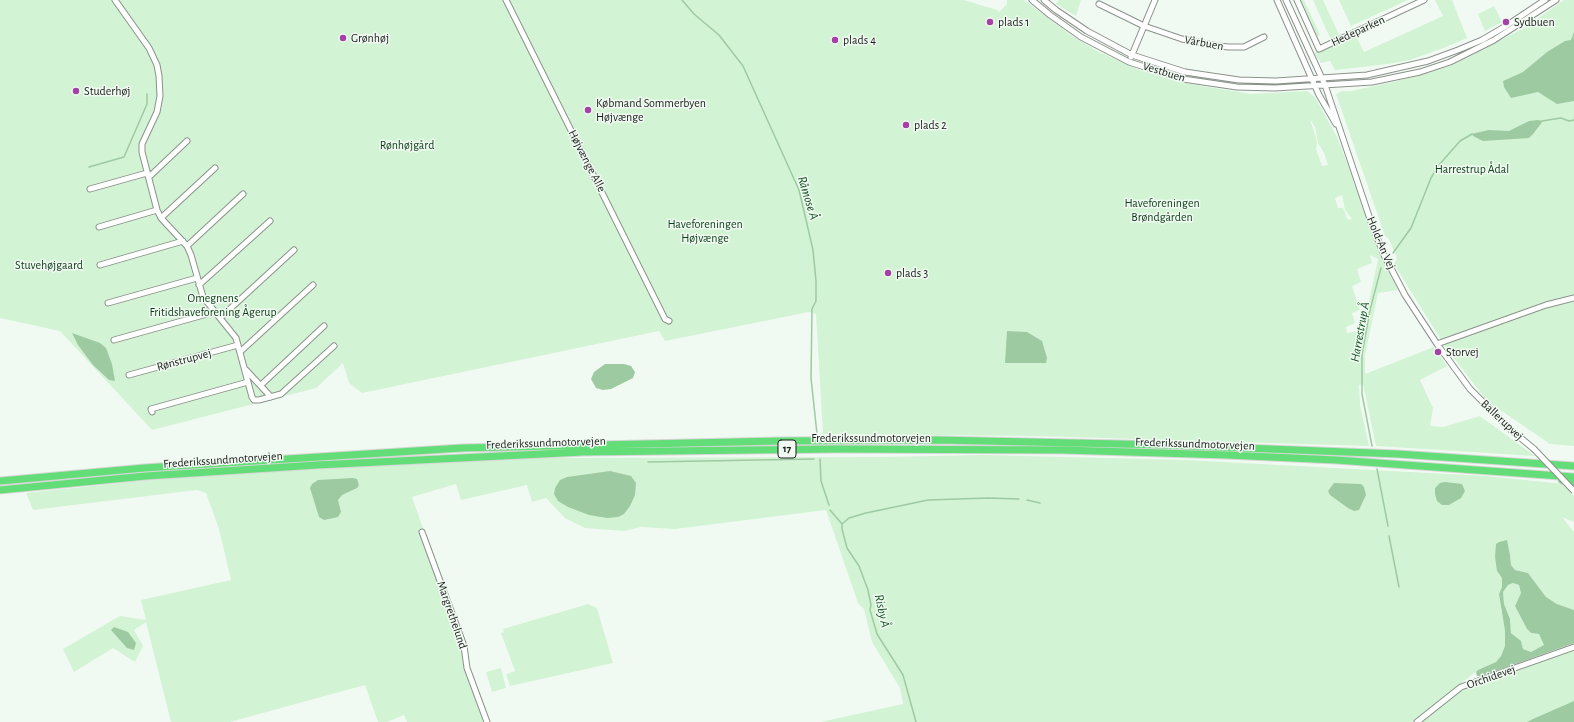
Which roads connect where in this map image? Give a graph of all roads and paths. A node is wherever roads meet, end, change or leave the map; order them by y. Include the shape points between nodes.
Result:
1 (115, 0) edge
2 (506, 0) edge
3 (1032, 0) edge
4 (1044, 0) edge
5 (1155, 0) edge
6 (1277, 0) edge
7 (1286, 0) edge
8 (1297, 0) edge
9 (1424, 0) edge
10 (1545, 0) edge
11 (1556, 0) edge
12 (1099, 4) dead end
13 (1144, 26) junction
14 (1264, 37) dead end
15 (1132, 55) junction
16 (1129, 62) junction
17 (1322, 78) junction
18 (1312, 79) junction
19 (1325, 85) junction
20 (1314, 86) junction
21 (1341, 133) junction
22 (187, 141) dead end
23 (214, 168) dead end
24 (148, 175) junction
25 (90, 189) dead end
26 (243, 194) dead end
27 (157, 210) junction
28 (161, 218) junction
29 (270, 221) dead end
30 (99, 227) dead end
31 (185, 244) junction
32 (294, 250) dead end
33 (100, 265) dead end
34 (197, 278) junction
35 (199, 285) junction
36 (313, 285) dead end
37 (1574, 298) edge
38 (108, 303) dead end
39 (214, 312) junction
40 (220, 318) junction
41 (669, 321) dead end
42 (324, 326) dead end
43 (114, 340) dead end
44 (1437, 344) junction
45 (238, 345) junction
46 (334, 346) dead end
47 (240, 352) junction
48 (245, 369) junction
49 (129, 375) dead end
50 (248, 382) junction
51 (261, 385) junction
52 (271, 397) junction
53 (152, 412) dead end
54 (1574, 466) edge
55 (1530, 473) junction
56 (1574, 477) edge
57 (0, 481) edge
58 (1574, 482) edge
59 (0, 490) edge
60 (1574, 491) edge
61 (422, 532) dead end
62 (1574, 647) edge
63 (487, 722) edge
64 (1417, 722) edge

1 - 24 street via 149,48 159,76 160,96 157,112 142,144
2 - 41 street, Højvænge Alle via 665,319
3 - 16 street, Vestbuen via 1081,37
4 - 15 street, Vestbuen via 1087,31
5 - 13 street
6 - 18 street, Hold-An Vej
7 - 17 street, Hold-An Vej
8 - 9 street, Hedeparken via 1320,49
10 - 17 street via 1482,40 1428,61 1367,75
11 - 19 street via 1494,40 1450,62 1396,78
12 - 13 street, Vårbuen
13 - 14 street, Vårbuen via 1182,39 1218,46 1244,46
13 - 15 street
15 - 16 street
15 - 18 street, Vestbuen via 1185,72 1239,80
16 - 20 street, Vestbuen via 1183,79 1237,87
17 - 18 street, Vestbuen
17 - 19 street, Hold-An Vej
18 - 20 street, Hold-An Vej
19 - 20 street
19 - 21 street, Hold-An Vej
20 - 21 street, Hold-An Vej
21 - 44 street, Hold-An Vej via 1384,255 1405,295
22 - 24 street
23 - 28 street
24 - 25 street
24 - 27 street
26 - 31 street
27 - 28 street
27 - 30 street
28 - 31 street
29 - 35 street
31 - 33 street
31 - 34 street
32 - 40 street
34 - 35 street
34 - 38 street
35 - 39 street via 203,298
36 - 47 street
37 - 44 street via 1546,305
39 - 40 street
39 - 43 street
40 - 45 street via 232,331
42 - 51 street
44 - 60 street, Ballerupvej, bridge via 1473,393 1534,449
45 - 47 street
45 - 49 street, Rønstrupvej
46 - 52 street via 281,394
47 - 48 street
48 - 50 street
48 - 51 street
50 - 52 street via 254,400
50 - 53 street via 151,409
51 - 52 street
54 - 57 highway, Frederikssundmotorvejen / 17 via 1406,455 1175,445 930,440 779,441 462,448 144,468
55 - 56 highway, Frederikssundmotorvejen / 17
55 - 58 highway
55 - 59 highway, Frederikssundmotorvejen / 17 via 1336,460 1166,453 921,448 704,450 583,452 317,465 146,476
61 - 63 street, Margrethelund via 464,646 467,668
62 - 64 street, Orchidevej via 1461,688

